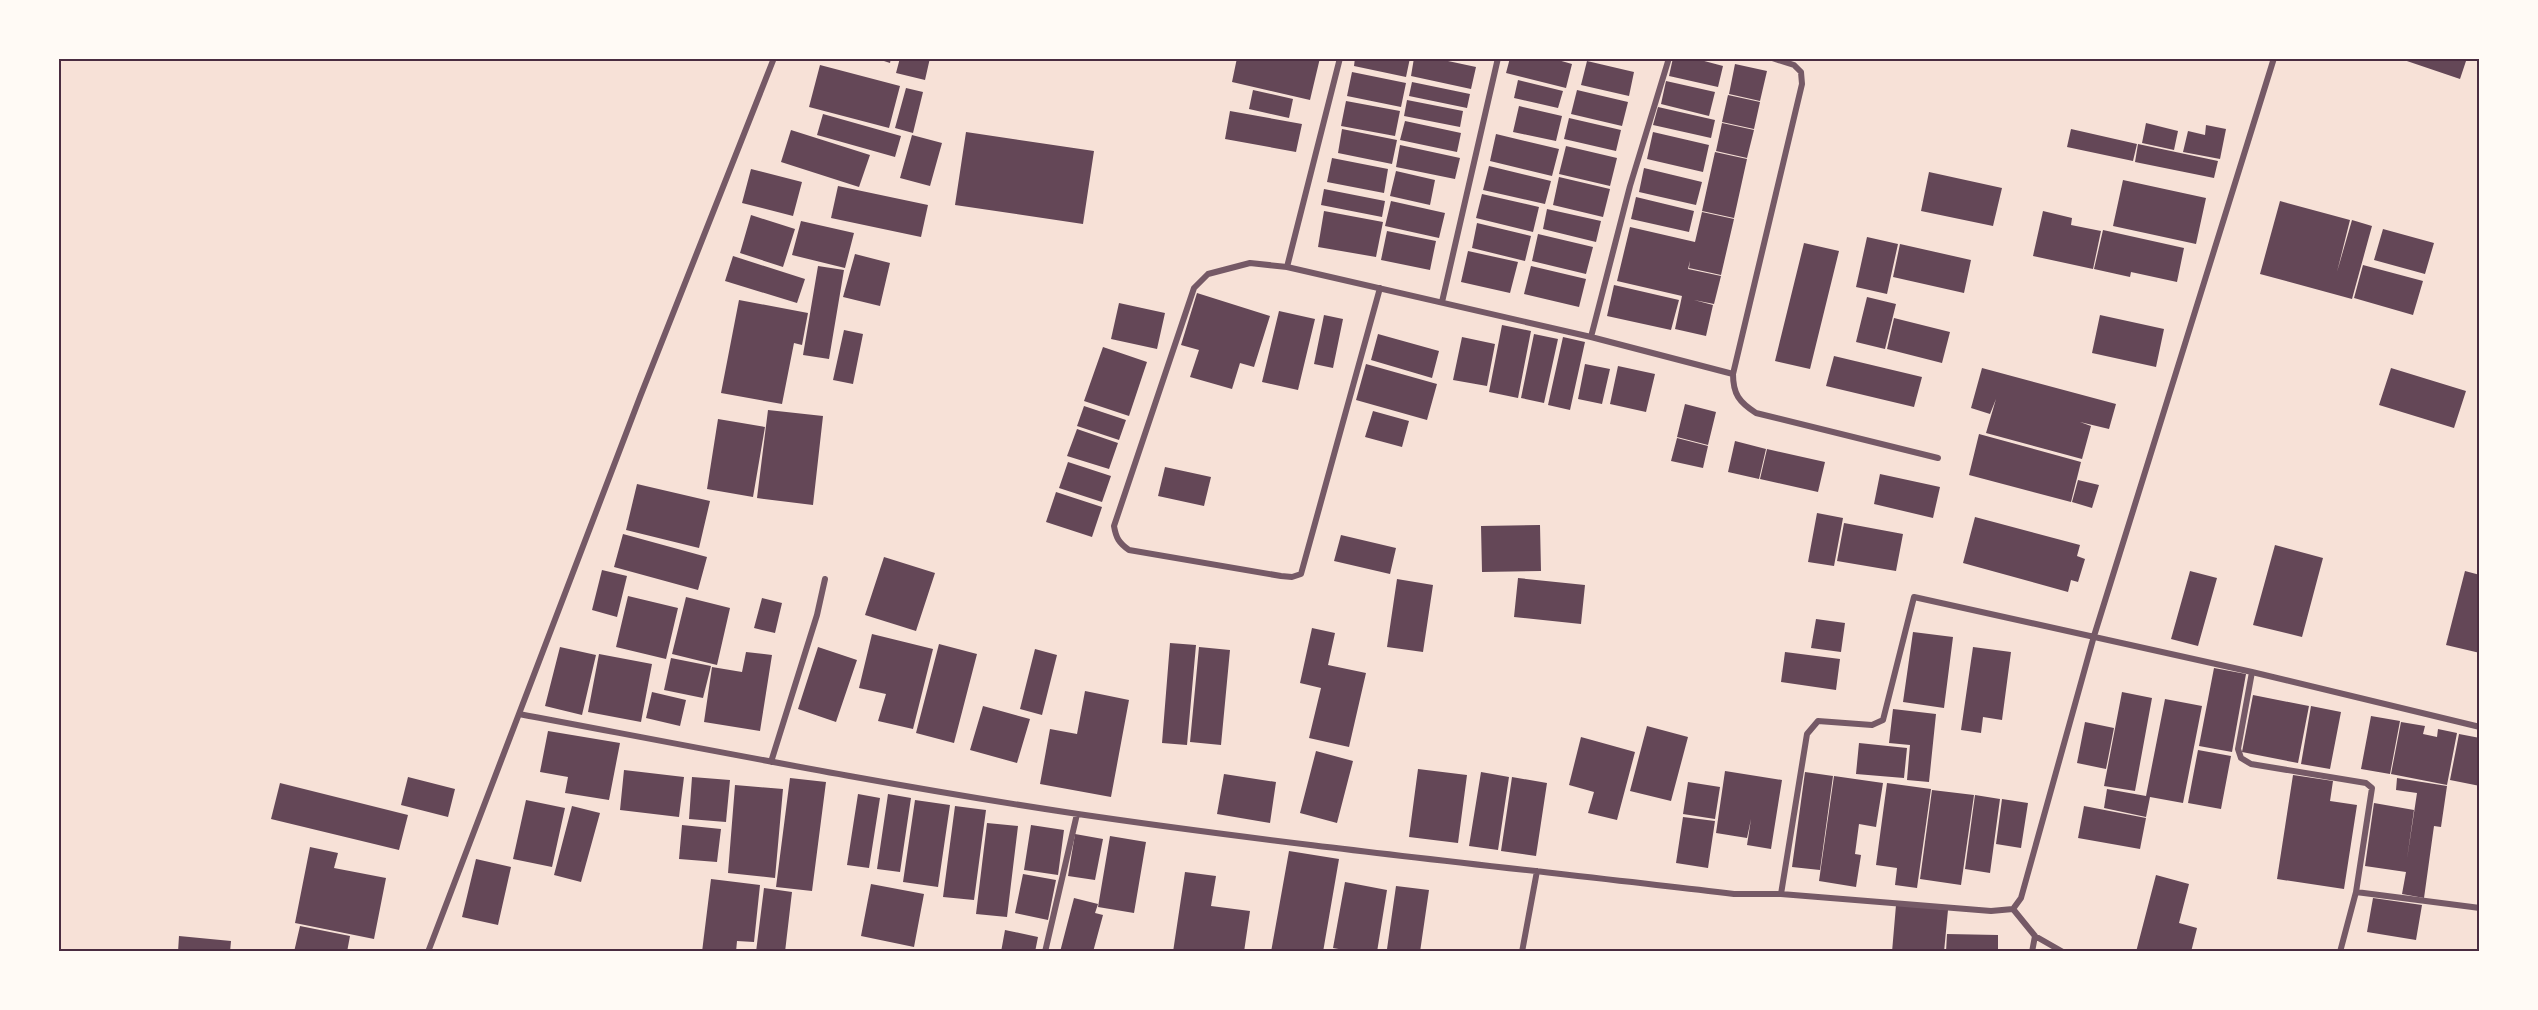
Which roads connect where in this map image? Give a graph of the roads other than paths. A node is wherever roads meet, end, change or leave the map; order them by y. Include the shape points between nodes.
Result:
1 (774, 58) edge
2 (1340, 58) edge
3 (1498, 58) edge
4 (1670, 58) edge
5 (1772, 58) edge
6 (2274, 58) edge
7 (1287, 267) junction
8 (1380, 288) junction
9 (1442, 302) junction
10 (1591, 337) junction
11 (1733, 374) junction
12 (1938, 458) dead end
13 (825, 579) dead end
14 (2094, 636) junction
15 (2252, 672) junction
16 (519, 714) junction
17 (2480, 727) edge
18 (771, 762) junction
19 (1077, 814) junction
20 (1537, 871) junction
21 (2356, 892) junction
22 (1781, 894) junction
23 (2480, 908) edge
24 (2013, 909) junction
25 (2035, 936) junction
26 (428, 951) edge
27 (1045, 951) edge
28 (1522, 951) edge
29 (2032, 951) edge
30 (2063, 951) edge
31 (2340, 951) edge

1 - 16 street
2 - 7 street
3 - 9 street
4 - 10 street via 1630,186
5 - 11 street via 1794,65 1801,72 1803,84
6 - 14 street
7 - 8 street
7 - 8 street via 1250,263 1208,274 1194,288 1114,526 1116,536 1129,550 1281,576 1301,574
8 - 9 street
9 - 10 street
10 - 11 street
11 - 12 street via 1737,398 1756,413
13 - 18 street
14 - 15 street
14 - 22 street via 1914,597 1883,720 1872,725 1818,721 1807,734
14 - 24 street via 2021,898
15 - 17 street
15 - 21 street via 2238,749 2241,758 2251,764 2366,783 2372,788
16 - 18 street
16 - 26 street
18 - 19 street
19 - 20 street
19 - 27 street
20 - 22 street via 1734,894
20 - 28 street
21 - 23 street
21 - 31 street
22 - 24 street via 1991,911
24 - 25 street
25 - 29 street
25 - 30 street

